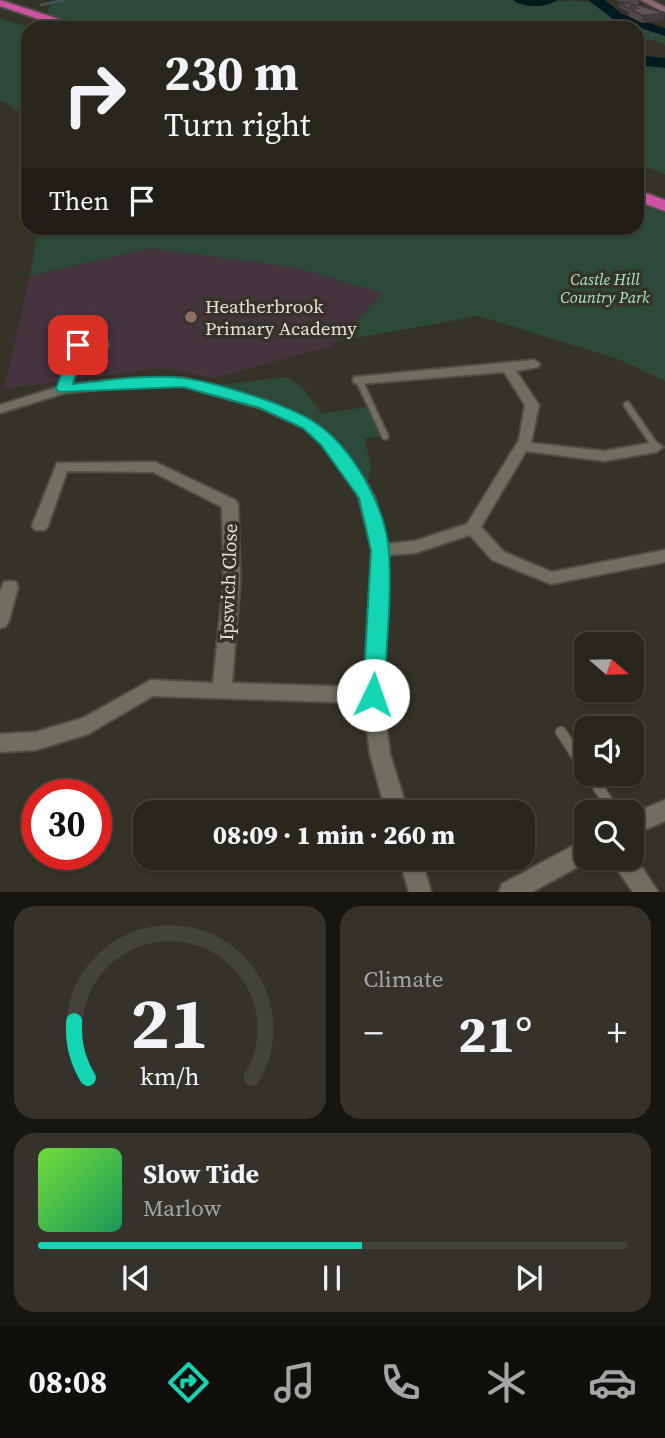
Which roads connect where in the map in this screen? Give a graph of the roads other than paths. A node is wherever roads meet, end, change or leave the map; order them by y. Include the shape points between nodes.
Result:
1 (645, 0) edge
2 (1, 5) edge
3 (665, 10) edge
4 (26, 16) junction
5 (37, 21) edge
6 (47, 21) edge
7 (644, 186) edge
8 (665, 194) edge
9 (644, 198) edge
10 (665, 205) edge
11 (73, 321) dead end
12 (78, 345) junction
13 (106, 345) dead end
14 (534, 364) dead end
15 (508, 368) junction
16 (359, 380) joint
17 (64, 389) junction
18 (628, 405) dead end
19 (0, 409) edge
20 (385, 436) dead end
21 (523, 446) junction
22 (656, 447) joint
23 (40, 526) dead end
24 (473, 528) junction
25 (380, 550) junction
26 (665, 556) edge
27 (10, 587) dead end
28 (0, 621) edge
29 (222, 691) junction
30 (373, 695) junction
31 (561, 732) dead end
32 (0, 743) edge
33 (574, 752) edge
34 (393, 800) edge
35 (665, 810) edge
36 (644, 820) edge
37 (574, 857) edge
38 (414, 870) edge
39 (632, 870) edge
40 (420, 892) edge
41 (510, 892) edge
42 (648, 892) edge

1 - 3 street
2 - 4 highway
4 - 5 highway
4 - 6 highway
7 - 8 highway
9 - 10 highway
11 - 12 lane via 68,339
12 - 13 lane
12 - 17 lane
14 - 15 street
15 - 16 street via 385,386
15 - 21 street via 532,405
16 - 20 lane
17 - 19 street
17 - 25 street via 183,383 265,405 309,425 359,483
18 - 22 lane
21 - 22 street via 604,456
21 - 24 street
23 - 29 street, Ipswich Close via 62,466 155,467 230,504 232,581
24 - 25 street via 415,547
24 - 26 street via 498,556 551,578
25 - 30 street
27 - 28 street
29 - 30 street
29 - 32 street via 151,688 88,726 36,741
30 - 34 street via 380,754
31 - 33 lane
35 - 36 street
37 - 41 street
38 - 40 street
39 - 42 street

